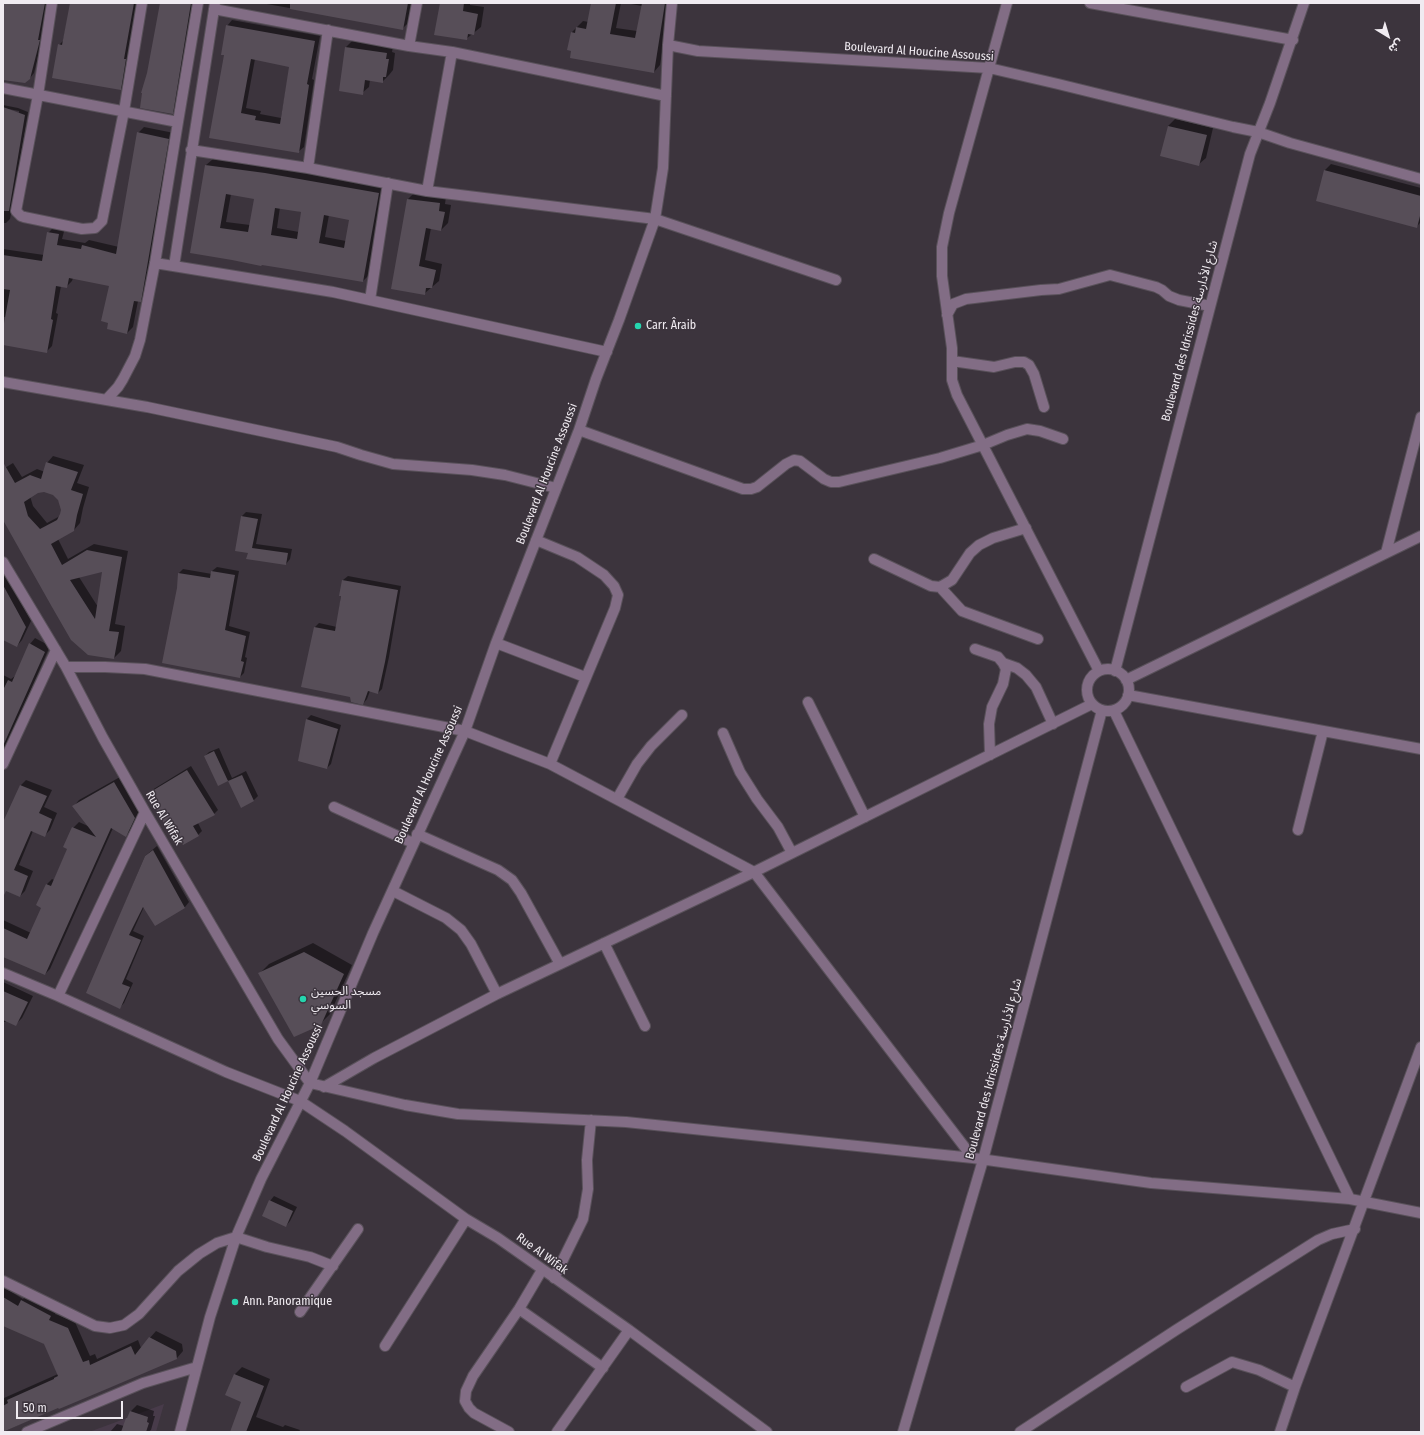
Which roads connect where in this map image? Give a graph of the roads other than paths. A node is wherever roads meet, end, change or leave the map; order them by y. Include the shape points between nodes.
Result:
1 (52, 3) edge
2 (142, 3) edge
3 (198, 3) edge
4 (417, 3) edge
5 (672, 3) edge
6 (1008, 3) edge
7 (1090, 3) edge
8 (1304, 3) edge
9 (214, 6) edge
10 (328, 30) junction
11 (1293, 40) junction
12 (668, 45) junction
13 (408, 46) junction
14 (452, 52) junction
15 (989, 68) junction
16 (3, 88) edge
17 (38, 94) junction
18 (666, 96) junction
19 (124, 111) junction
20 (178, 122) junction
21 (1258, 132) junction
22 (191, 150) junction
23 (308, 168) junction
24 (1421, 179) edge
25 (388, 183) junction
26 (427, 191) junction
27 (655, 219) junction
28 (155, 263) junction
29 (174, 266) junction
30 (836, 280) dead end
31 (370, 300) junction
32 (1210, 306) junction
33 (947, 315) junction
34 (607, 352) junction
35 (952, 361) junction
36 (3, 382) edge
37 (106, 400) junction
38 (1044, 407) dead end
39 (1421, 417) edge
40 (579, 430) junction
41 (1062, 439) dead end
42 (983, 445) junction
43 (556, 488) junction
44 (1026, 528) junction
45 (1421, 536) edge
46 (536, 540) junction
47 (1386, 553) junction
48 (874, 559) dead end
49 (3, 562) edge
50 (940, 587) junction
51 (1038, 639) dead end
52 (496, 643) junction
53 (975, 649) dead end
54 (56, 650) junction
55 (1003, 663) junction
56 (66, 667) junction
57 (1100, 671) junction
58 (1114, 671) junction
59 (585, 677) junction
60 (1126, 680) junction
61 (1128, 695) junction
62 (808, 702) dead end
63 (1092, 704) junction
64 (1102, 710) junction
65 (1114, 710) junction
66 (682, 715) dead end
67 (1053, 724) junction
68 (1323, 730) junction
69 (465, 731) junction
70 (723, 733) dead end
71 (1421, 749) edge
72 (990, 755) junction
73 (3, 764) edge
74 (550, 764) junction
75 (617, 799) junction
76 (334, 807) dead end
77 (145, 812) junction
78 (865, 817) junction
79 (1298, 830) dead end
80 (415, 839) junction
81 (792, 853) junction
82 (754, 872) junction
83 (392, 891) junction
84 (604, 943) junction
85 (560, 964) junction
86 (3, 973) edge
87 (497, 994) junction
88 (58, 996) junction
89 (645, 1026) dead end
90 (1421, 1047) edge
91 (310, 1082) junction
92 (324, 1087) junction
93 (300, 1101) junction
94 (591, 1120) junction
95 (973, 1158) junction
96 (983, 1160) junction
97 (1350, 1199) junction
98 (1365, 1203) junction
99 (1421, 1213) edge
100 (466, 1219) junction
101 (358, 1229) dead end
102 (1355, 1229) junction
103 (236, 1237) junction
104 (333, 1266) junction
105 (542, 1270) junction
106 (554, 1278) junction
107 (3, 1281) edge
108 (519, 1309) junction
109 (300, 1312) dead end
110 (629, 1330) junction
111 (385, 1346) dead end
112 (197, 1367) junction
113 (603, 1368) junction
114 (1186, 1387) dead end
115 (1295, 1387) junction
116 (27, 1432) edge
117 (180, 1432) edge
118 (509, 1432) edge
119 (557, 1432) edge
120 (767, 1432) edge
121 (903, 1432) edge
122 (1020, 1432) edge
123 (1280, 1432) edge

1 - 17 street
2 - 19 street
3 - 20 street
4 - 13 street
5 - 12 street, Boulevard Al Houcine Assoussi
6 - 15 street
7 - 11 street
8 - 11 street, Boulevard des Idrissides شارع الأدارسة
9 - 10 street
9 - 22 street
10 - 13 street
10 - 23 street
11 - 21 street, Boulevard des Idrissides شارع الأدارسة
12 - 15 street, Boulevard Al Houcine Assoussi via 698,51
12 - 18 street, Boulevard Al Houcine Assoussi
13 - 14 street
14 - 18 street
14 - 26 street
15 - 21 street, Boulevard Al Houcine Assoussi
15 - 33 street via 942,247 942,276
16 - 17 street
17 - 19 street
17 - 19 street via 16,211 24,217 82,229 95,228 102,221
18 - 27 street, Boulevard Al Houcine Assoussi via 663,168
19 - 20 street
20 - 28 street
21 - 24 street, Boulevard Al Houcine Assoussi
21 - 32 street, Boulevard des Idrissides شارع الأدارسة
22 - 23 street
22 - 29 street
23 - 25 street
25 - 26 street
25 - 31 street
26 - 27 street
27 - 30 street
27 - 34 street, Boulevard Al Houcine Assoussi
28 - 29 street
28 - 37 street via 135,356 118,387
29 - 31 street
31 - 34 street
32 - 33 street via 1179,300 1156,286 1110,275 1059,289 966,299 953,304
32 - 58 street, Boulevard des Idrissides شارع الأدارسة
33 - 35 street
34 - 40 street, Boulevard Al Houcine Assoussi
35 - 38 street via 994,367 1024,362 1034,374
35 - 42 street via 952,380 957,395
36 - 37 street
37 - 43 street via 147,406 337,447 393,464 472,470 505,475
39 - 47 street
40 - 42 street via 743,489 756,487 794,460 800,461 824,479 839,482
40 - 43 street, Boulevard Al Houcine Assoussi
41 - 42 street via 1028,429
42 - 44 street
43 - 46 street, Boulevard Al Houcine Assoussi
44 - 50 street via 979,545 970,553 952,580
44 - 57 street
45 - 47 street
46 - 52 street, Boulevard Al Houcine Assoussi
46 - 59 street via 577,557 604,574 618,595 615,608
47 - 60 street
48 - 50 street via 931,586
49 - 54 street, Rue Al Wifak
50 - 51 street via 962,611
52 - 59 street
52 - 69 street, Boulevard Al Houcine Assoussi
53 - 55 street via 998,657
54 - 56 street, Rue Al Wifak
54 - 73 street
55 - 67 street via 1017,668 1036,687
55 - 72 street via 1006,669 1003,684 992,707
56 - 69 street via 145,669
56 - 77 street, Rue Al Wifak
57 - 58 street
57 - 63 street via 1093,676 1087,690
58 - 60 street
59 - 74 street
60 - 61 street
61 - 65 street via 1125,702
61 - 68 street
62 - 78 street
63 - 64 street
63 - 67 street
64 - 65 street
64 - 96 street, Boulevard des Idrissides شارع الأدارسة
65 - 97 street
66 - 75 street via 637,764
67 - 72 street
68 - 71 street
68 - 79 street
69 - 74 street
69 - 80 street, Boulevard Al Houcine Assoussi
70 - 81 street via 740,772 778,827
72 - 78 street
74 - 75 street
75 - 82 street
76 - 80 street
77 - 88 street
77 - 91 street, Rue Al Wifak via 278,1039
78 - 81 street
80 - 83 street, Boulevard Al Houcine Assoussi
80 - 85 street via 498,870 512,880
81 - 82 street
82 - 84 street
82 - 95 street
83 - 87 street via 446,918 461,930
83 - 91 street, Boulevard Al Houcine Assoussi
84 - 85 street
84 - 89 street
85 - 87 street
86 - 88 street, Rue Al Wifak
87 - 92 street
88 - 93 street, Rue Al Wifak
90 - 98 street
91 - 92 street
91 - 93 street, Boulevard Al Houcine Assoussi
92 - 94 street via 438,1111
93 - 100 street, Rue Al Wifak
93 - 103 street, Boulevard Al Houcine Assoussi
94 - 95 street
94 - 106 street via 587,1160 588,1189 583,1219
95 - 96 street
96 - 97 street via 1151,1183
96 - 121 street, Boulevard des Idrissides شارع الأدارسة
97 - 98 street
98 - 99 street
98 - 102 street
100 - 105 street, Rue Al Wifak via 498,1238
100 - 111 street
101 - 104 street
102 - 115 street
102 - 122 street via 1318,1240
103 - 104 street via 310,1257
103 - 107 street via 216,1243 198,1254 178,1271 139,1314 124,1325 110,1328 96,1326
103 - 112 street, Boulevard Al Houcine Assoussi via 217,1291
104 - 109 street
105 - 106 street, Rue Al Wifak
105 - 108 street
106 - 110 street, Rue Al Wifak
108 - 113 street
108 - 118 street via 473,1376 465,1397 467,1405 474,1413
110 - 113 street
110 - 120 street, Rue Al Wifak
112 - 116 street via 143,1383
112 - 117 street, Boulevard Al Houcine Assoussi
113 - 119 street
114 - 115 street via 1232,1362 1260,1370
115 - 123 street

